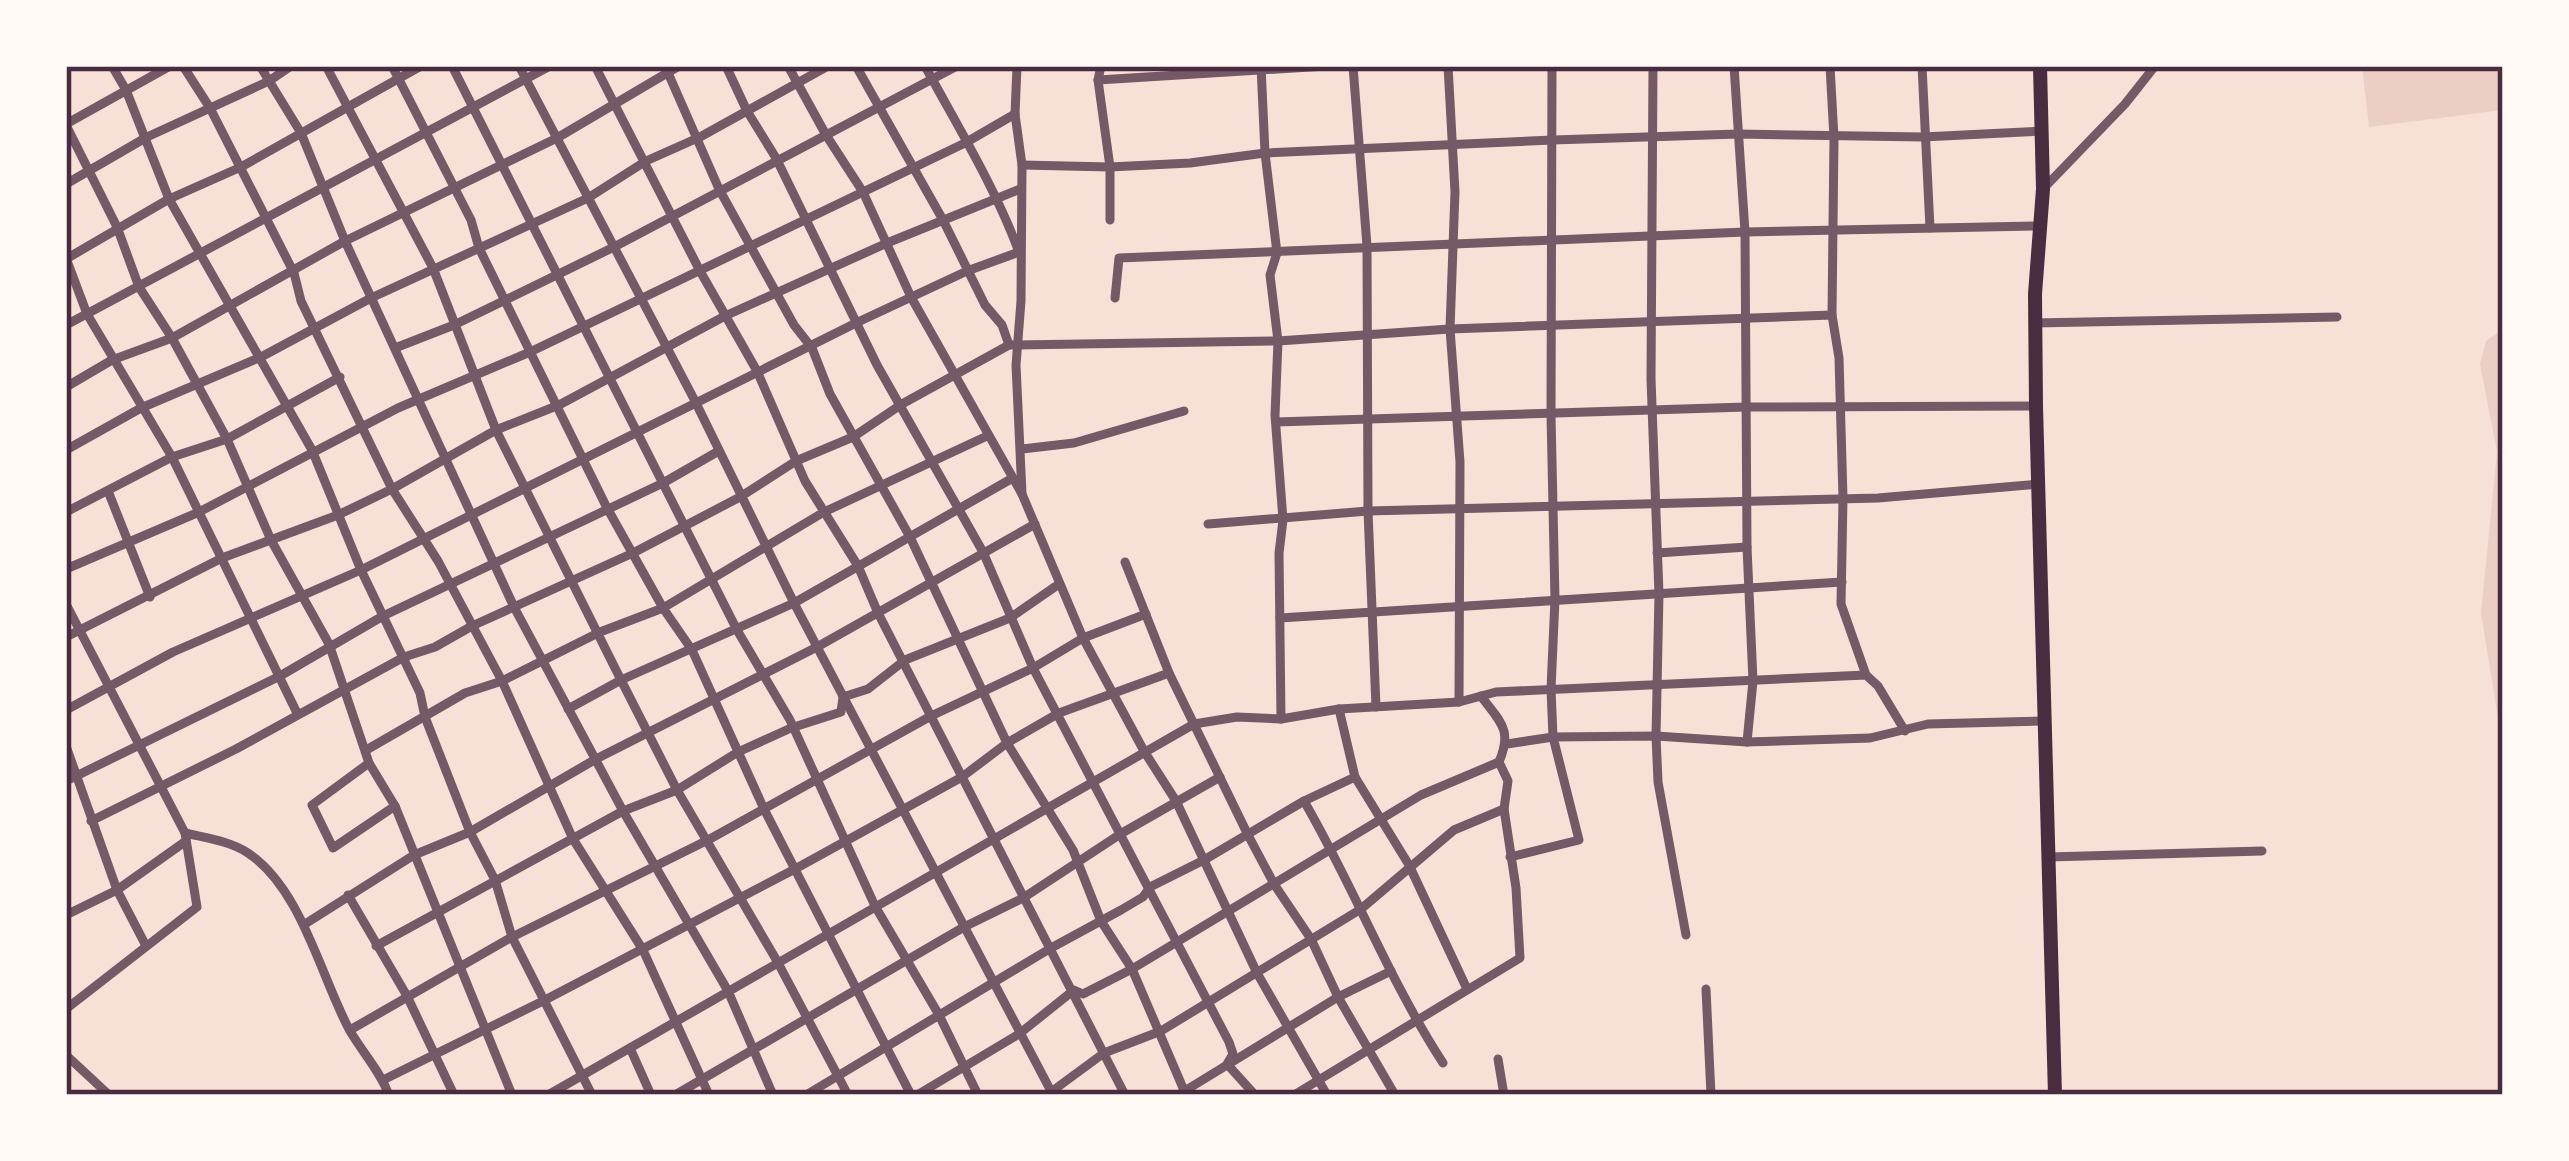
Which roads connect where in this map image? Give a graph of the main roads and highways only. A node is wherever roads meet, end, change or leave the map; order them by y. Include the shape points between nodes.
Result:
1 (2040, 66) edge
2 (2055, 1095) edge

1 - 2 main road via 2036,406

